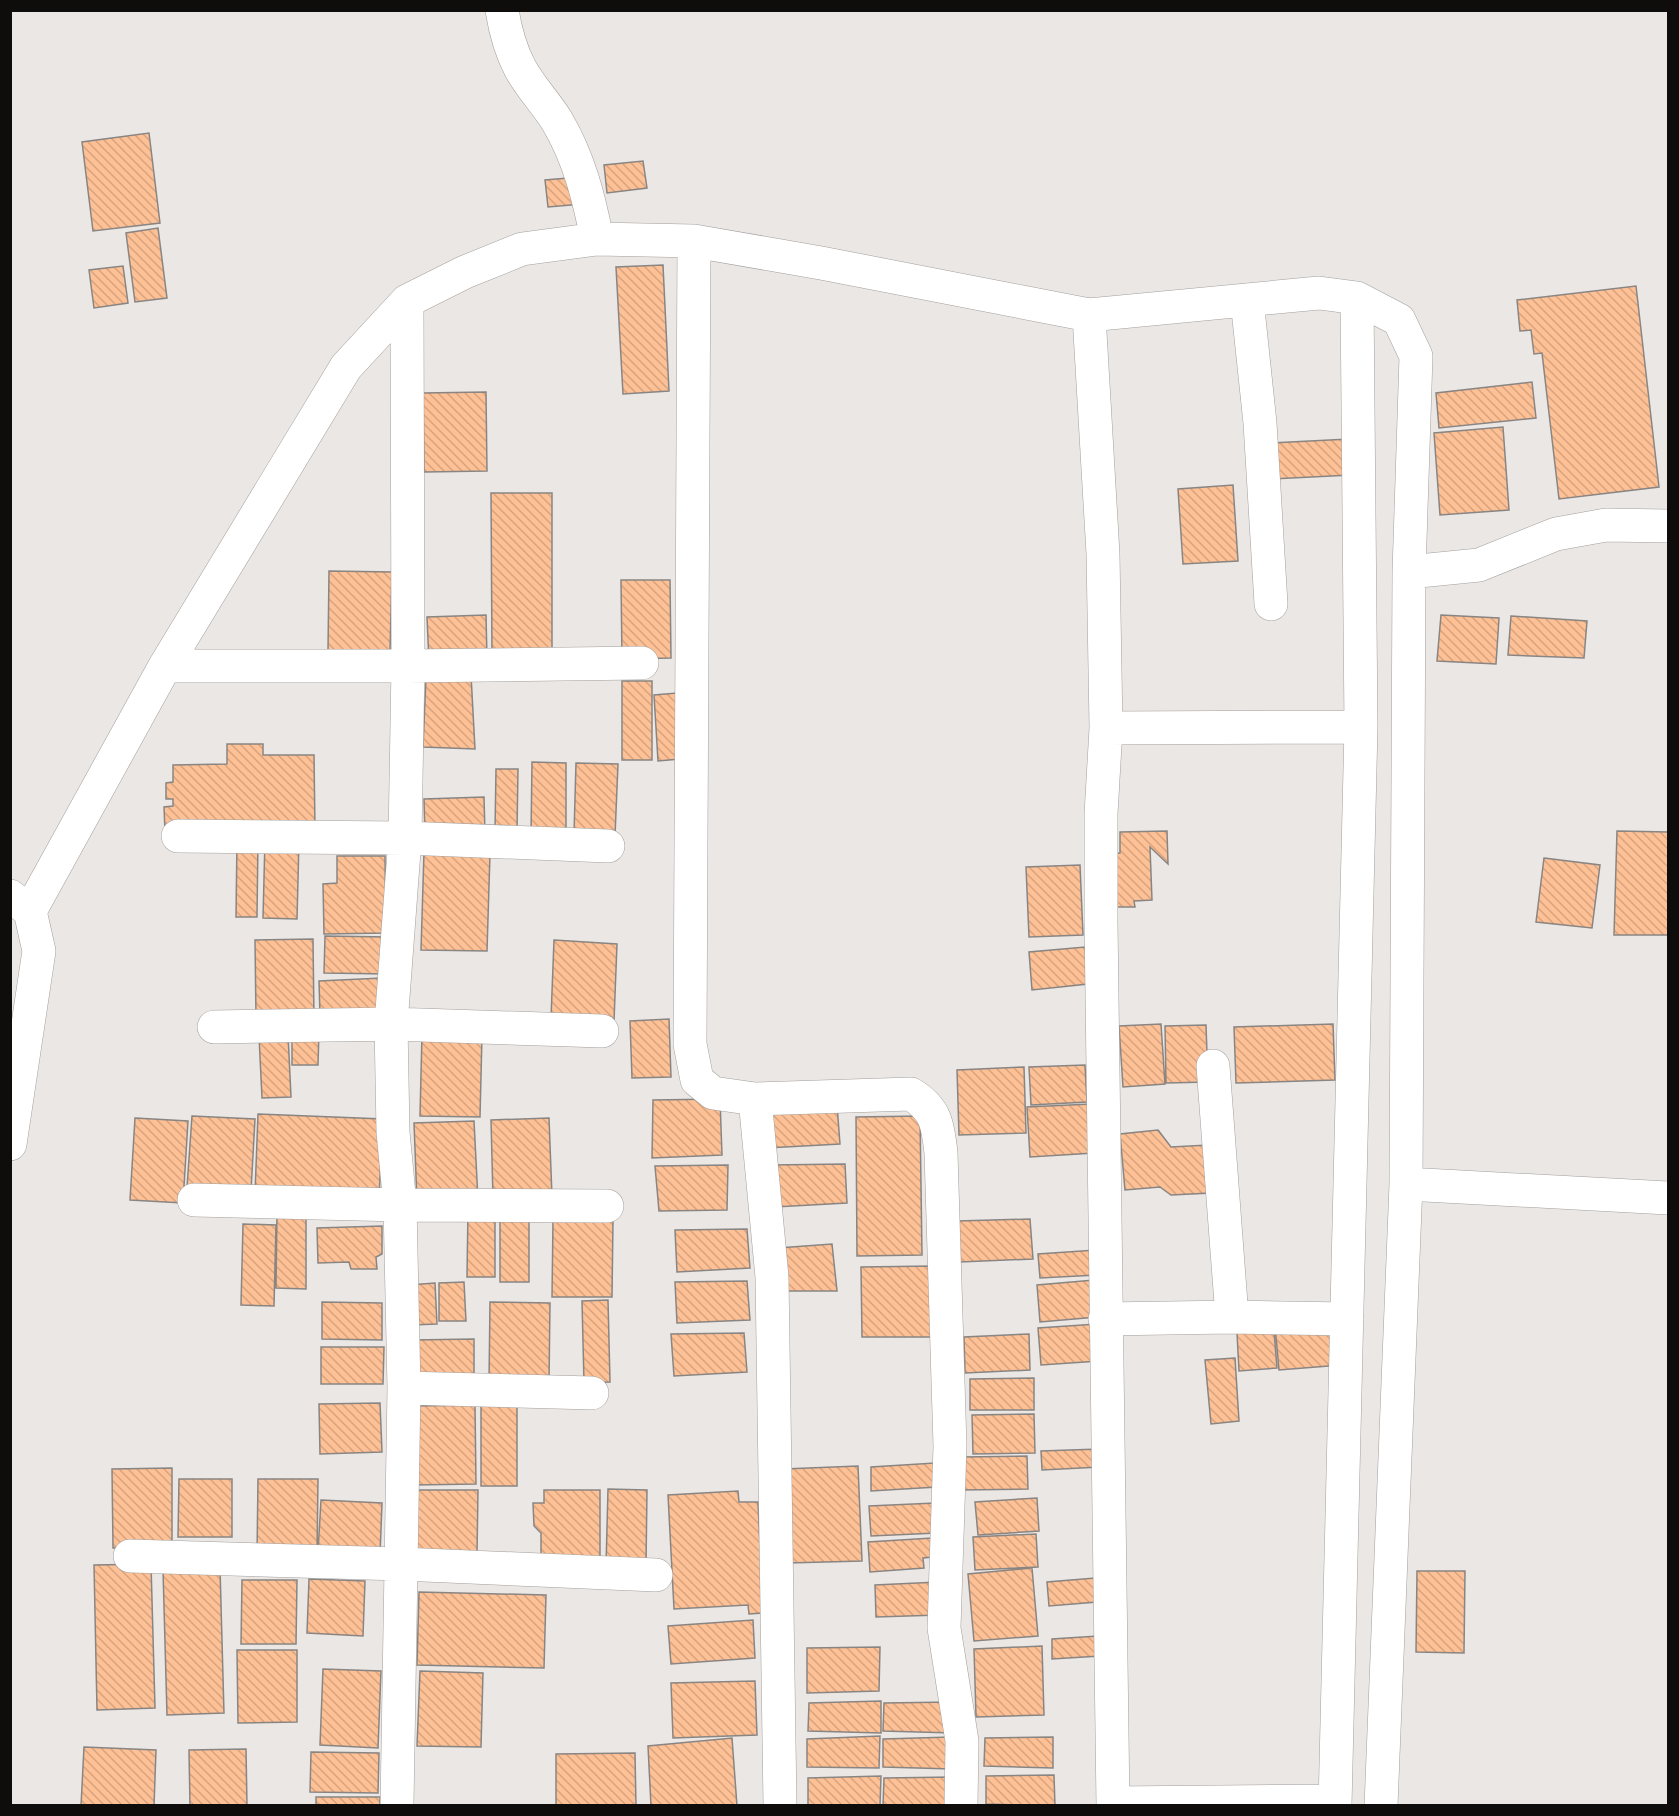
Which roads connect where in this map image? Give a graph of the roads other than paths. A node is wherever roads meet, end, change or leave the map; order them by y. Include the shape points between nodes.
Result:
1 (502, 10) edge
2 (597, 239) junction
3 (694, 241) junction
4 (1357, 298) junction
5 (1248, 300) junction
6 (407, 302) junction
7 (1089, 315) junction
8 (1668, 526) edge
9 (1409, 572) junction
10 (1271, 604) dead end
11 (642, 663) dead end
12 (165, 666) junction
13 (408, 666) junction
14 (1362, 727) junction
15 (1106, 728) junction
16 (178, 836) dead end
17 (405, 838) junction
18 (608, 846) dead end
19 (20, 904) edge
20 (391, 1024) junction
21 (214, 1027) dead end
22 (602, 1031) dead end
23 (1213, 1066) dead end
24 (755, 1099) junction
25 (10, 1144) edge
26 (1406, 1184) junction
27 (1668, 1198) edge
28 (194, 1200) dead end
29 (400, 1205) junction
30 (607, 1206) dead end
31 (1232, 1317) junction
32 (1105, 1319) junction
33 (1347, 1319) junction
34 (404, 1388) junction
35 (592, 1393) dead end
36 (130, 1556) dead end
37 (401, 1564) junction
38 (656, 1575) dead end
39 (1335, 1803) edge
40 (1113, 1804) edge
41 (397, 1806) edge
42 (780, 1806) edge
43 (961, 1806) edge
44 (1380, 1806) edge

1 - 2 street via 519,67 558,121 578,165
2 - 3 street
2 - 6 street via 522,249
3 - 7 street
3 - 24 street via 690,1044 697,1080 713,1093
4 - 5 street via 1319,293
4 - 9 street via 1399,320 1416,357
4 - 14 street
5 - 7 street
5 - 10 street
6 - 12 street via 346,367
6 - 13 street
7 - 15 street via 1102,554
8 - 9 street via 1606,525 1556,534 1479,565
9 - 26 street
11 - 13 street
12 - 13 street
12 - 19 street
13 - 17 street
14 - 15 street
14 - 33 street
15 - 32 street via 1101,814
16 - 17 street
17 - 18 street
17 - 20 street
19 - 25 street via 39,951
20 - 21 street
20 - 22 street
20 - 29 street via 393,1132
23 - 31 street
24 - 42 street via 772,1277
24 - 43 street via 911,1094 926,1103 938,1126 950,1446 944,1628 962,1741
26 - 27 street
26 - 44 street
28 - 29 street
29 - 30 street
29 - 34 street
31 - 32 street
31 - 33 street
32 - 40 street
33 - 39 street
34 - 35 street
34 - 37 street
36 - 37 street
37 - 38 street
37 - 41 street
39 - 40 street

